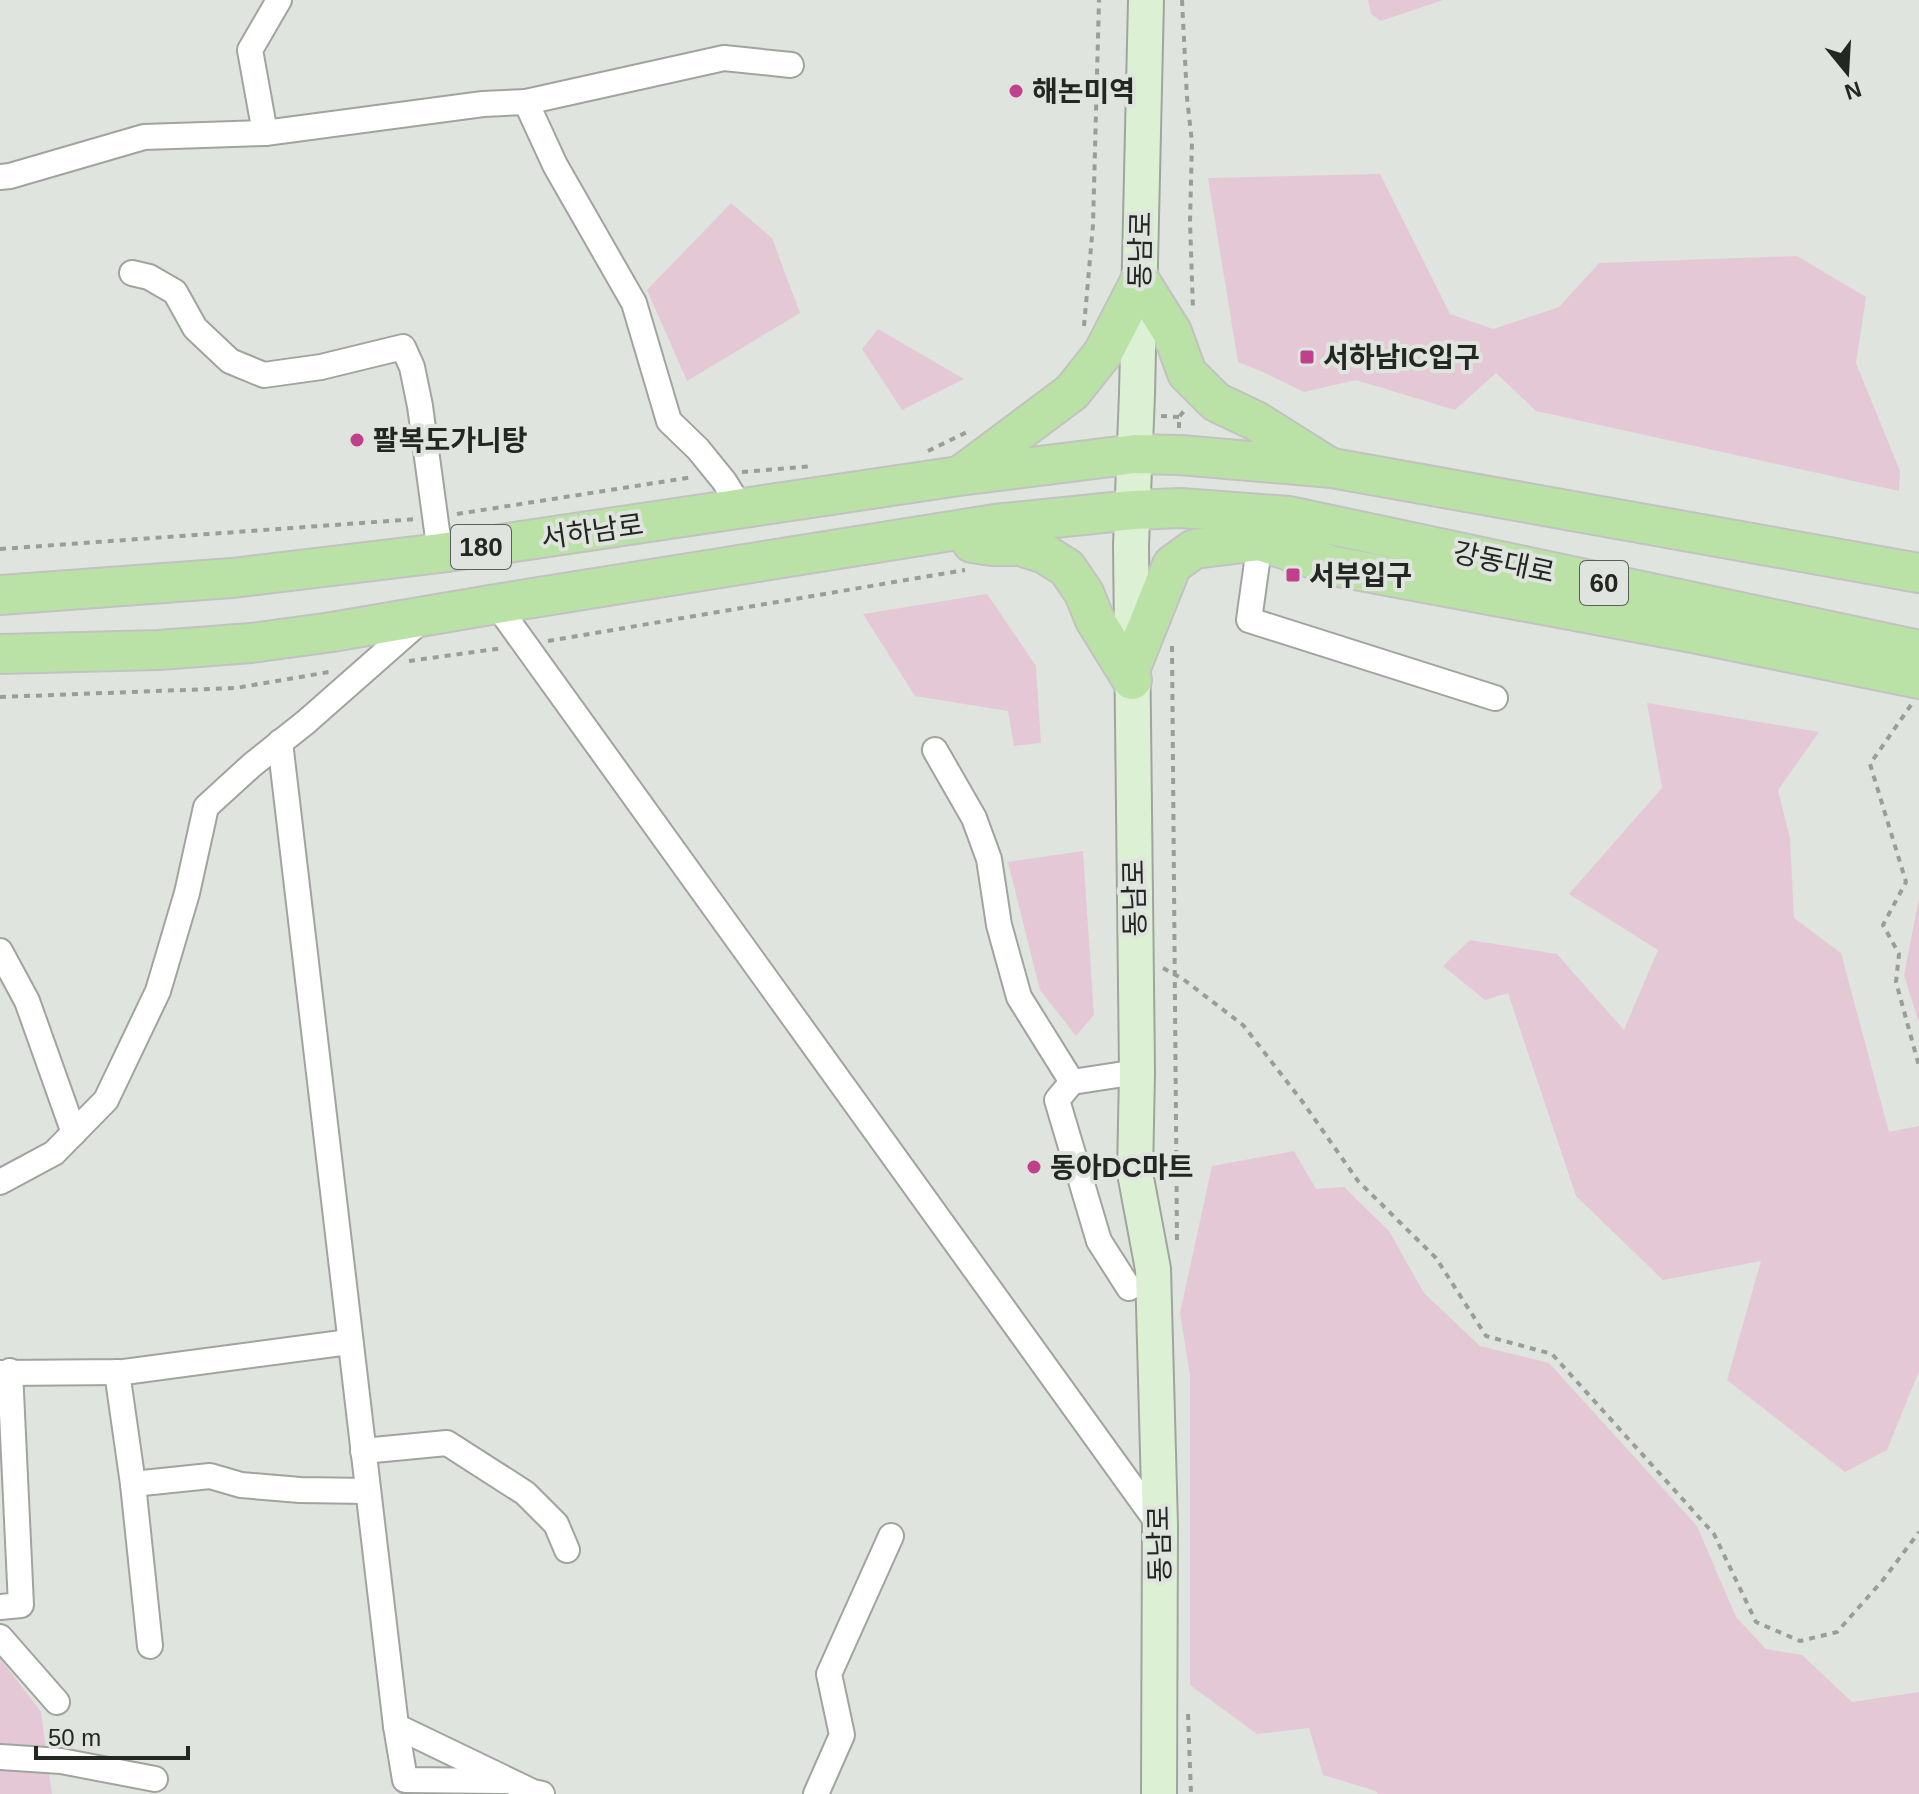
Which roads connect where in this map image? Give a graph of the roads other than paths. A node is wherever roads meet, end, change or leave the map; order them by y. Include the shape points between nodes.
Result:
1 (279, 0) edge
2 (1146, 0) edge
3 (791, 65) dead end
4 (526, 102) junction
5 (265, 133) junction
6 (0, 177) edge
7 (132, 273) dead end
8 (1140, 281) junction
9 (1135, 454) junction
10 (1332, 468) junction
11 (959, 476) junction
12 (742, 510) junction
13 (1133, 510) junction
14 (438, 535) junction
15 (918, 536) junction
16 (1397, 539) junction
17 (1260, 541) junction
18 (1919, 573) edge
19 (0, 595) edge
20 (496, 604) junction
21 (428, 615) junction
22 (1919, 650) edge
23 (0, 654) edge
24 (1132, 672) junction
25 (1918, 688) edge
26 (1495, 698) dead end
27 (280, 742) junction
28 (935, 750) dead end
29 (0, 951) edge
30 (1137, 1072) junction
31 (1072, 1082) junction
32 (74, 1133) junction
33 (0, 1182) edge
34 (1129, 1288) dead end
35 (349, 1342) junction
36 (5, 1372) edge
37 (117, 1372) junction
38 (363, 1451) junction
39 (133, 1484) junction
40 (368, 1491) junction
41 (1160, 1526) junction
42 (891, 1536) dead end
43 (567, 1550) dead end
44 (0, 1607) edge
45 (0, 1637) edge
46 (150, 1646) dead end
47 (57, 1702) dead end
48 (396, 1726) junction
49 (0, 1757) edge
50 (155, 1779) dead end
51 (510, 1781) junction
52 (542, 1794) edge
53 (816, 1794) edge
54 (1159, 1794) edge

1 - 5 street via 250,50
2 - 8 main road, 동남로
3 - 4 street via 724,58
4 - 5 street
4 - 12 street via 555,165 634,303 669,421 698,449
5 - 6 street via 144,137
7 - 14 street via 175,292 195,328 230,361 264,375 403,347 420,406
8 - 9 main road, 동남로
8 - 10 main road via 1172,332 1187,373 1216,402
8 - 11 main road via 1103,353 1072,392
9 - 10 main road, 60
9 - 11 main road, 서하남로 / 180
9 - 13 main road, 동남로
10 - 18 main road, 60
11 - 12 main road, 서하남로 / 180
12 - 14 main road, 서하남로 / 180
13 - 15 main road, 서하남로 / 180
13 - 16 main road, 강동대로 / 60 via 1289,516
13 - 24 main road, 동남로
14 - 19 main road, 서하남로 / 180 via 232,578
15 - 20 main road, 서하남로 / 180
15 - 24 main road via 1020,546 1045,554 1067,568
16 - 17 main road
16 - 22 main road, 강동대로 / 60
17 - 24 main road via 1194,549 1172,565
17 - 25 main road via 1334,566 1698,634
17 - 26 street via 1249,620
20 - 21 main road, 서하남로 / 180
20 - 41 street
21 - 23 main road, 서하남로 / 180 via 251,643
21 - 27 street
24 - 30 main road, 동남로
27 - 32 street via 206,807 158,991 106,1100
27 - 35 street
28 - 31 street via 974,818 989,859 999,925 1019,997
29 - 32 street via 27,1001
30 - 31 street
30 - 41 main road, 동남로 via 1135,1173 1153,1269
31 - 34 street via 1057,1100 1099,1241
32 - 33 street via 54,1153
35 - 37 street
35 - 38 street
36 - 37 street
36 - 44 street via 21,1605
37 - 39 street
38 - 40 street
38 - 43 street via 447,1443 525,1493 556,1524
39 - 40 street via 210,1476 241,1485
39 - 46 street
40 - 48 street
41 - 54 main road, 동남로
42 - 53 street via 829,1674 842,1735
45 - 47 street
48 - 51 street
48 - 51 street via 405,1780
49 - 50 street via 61,1761
51 - 52 street

